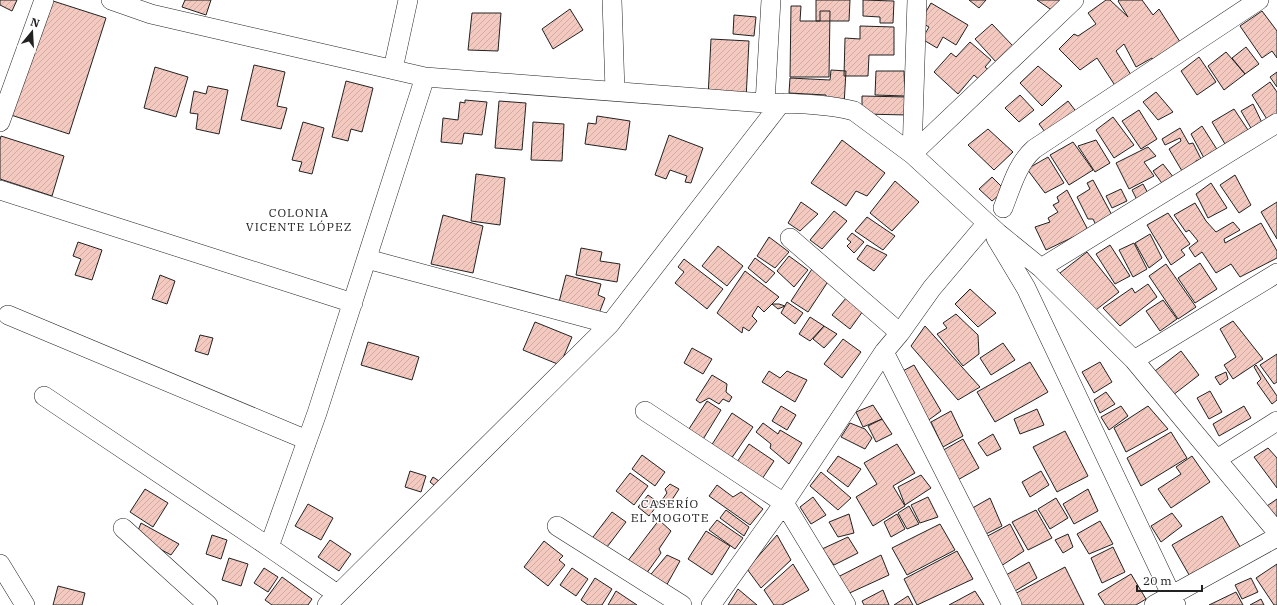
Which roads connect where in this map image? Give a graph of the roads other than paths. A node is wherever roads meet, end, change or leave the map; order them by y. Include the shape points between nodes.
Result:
1 (44, 0) edge
2 (111, 0) edge
3 (408, 0) edge
4 (612, 0) edge
5 (771, 0) edge
6 (917, 0) edge
7 (1074, 0) edge
8 (1259, 0) edge
9 (393, 69) junction
10 (425, 76) junction
11 (615, 91) junction
12 (773, 103) junction
13 (0, 122) edge
14 (1277, 123) edge
15 (912, 154) junction
16 (0, 190) edge
17 (1003, 208) dead end
18 (987, 223) junction
19 (790, 238) dead end
20 (368, 259) junction
21 (1041, 268) junction
22 (1277, 273) edge
23 (353, 303) junction
24 (8, 315) dead end
25 (610, 324) junction
26 (900, 333) junction
27 (884, 352) junction
28 (1134, 360) junction
29 (44, 396) dead end
30 (645, 411) dead end
31 (1277, 421) edge
32 (308, 440) junction
33 (1217, 459) junction
34 (784, 503) junction
35 (557, 526) dead end
36 (123, 528) dead end
37 (1277, 532) edge
38 (1277, 537) edge
39 (269, 547) junction
40 (0, 564) edge
41 (332, 600) edge
42 (1173, 600) edge
43 (25, 605) edge
44 (208, 605) edge
45 (682, 605) edge
46 (711, 605) edge
47 (846, 605) edge
48 (1012, 605) edge
49 (1154, 605) edge

1 - 13 street
2 - 9 street via 151,14
3 - 9 street
4 - 11 street
5 - 12 street
6 - 15 street
7 - 15 street
8 - 17 street via 1034,149 1025,157 1018,169
9 - 10 street
10 - 11 street
10 - 20 street
11 - 12 street
12 - 15 street via 854,110
12 - 25 street
14 - 21 street
15 - 18 street
16 - 23 street
18 - 21 street
18 - 26 street via 932,288
18 - 42 street via 1026,288
19 - 26 street
20 - 23 street
20 - 25 street
21 - 28 street
22 - 28 street
23 - 32 street
24 - 32 street
25 - 41 street
26 - 27 street
27 - 34 street
27 - 48 street
28 - 33 street
29 - 39 street
30 - 34 street
31 - 33 street
32 - 39 street
33 - 37 street
34 - 46 street
34 - 47 street
35 - 45 street
36 - 44 street
38 - 42 street
39 - 41 street
40 - 43 street
42 - 49 street

